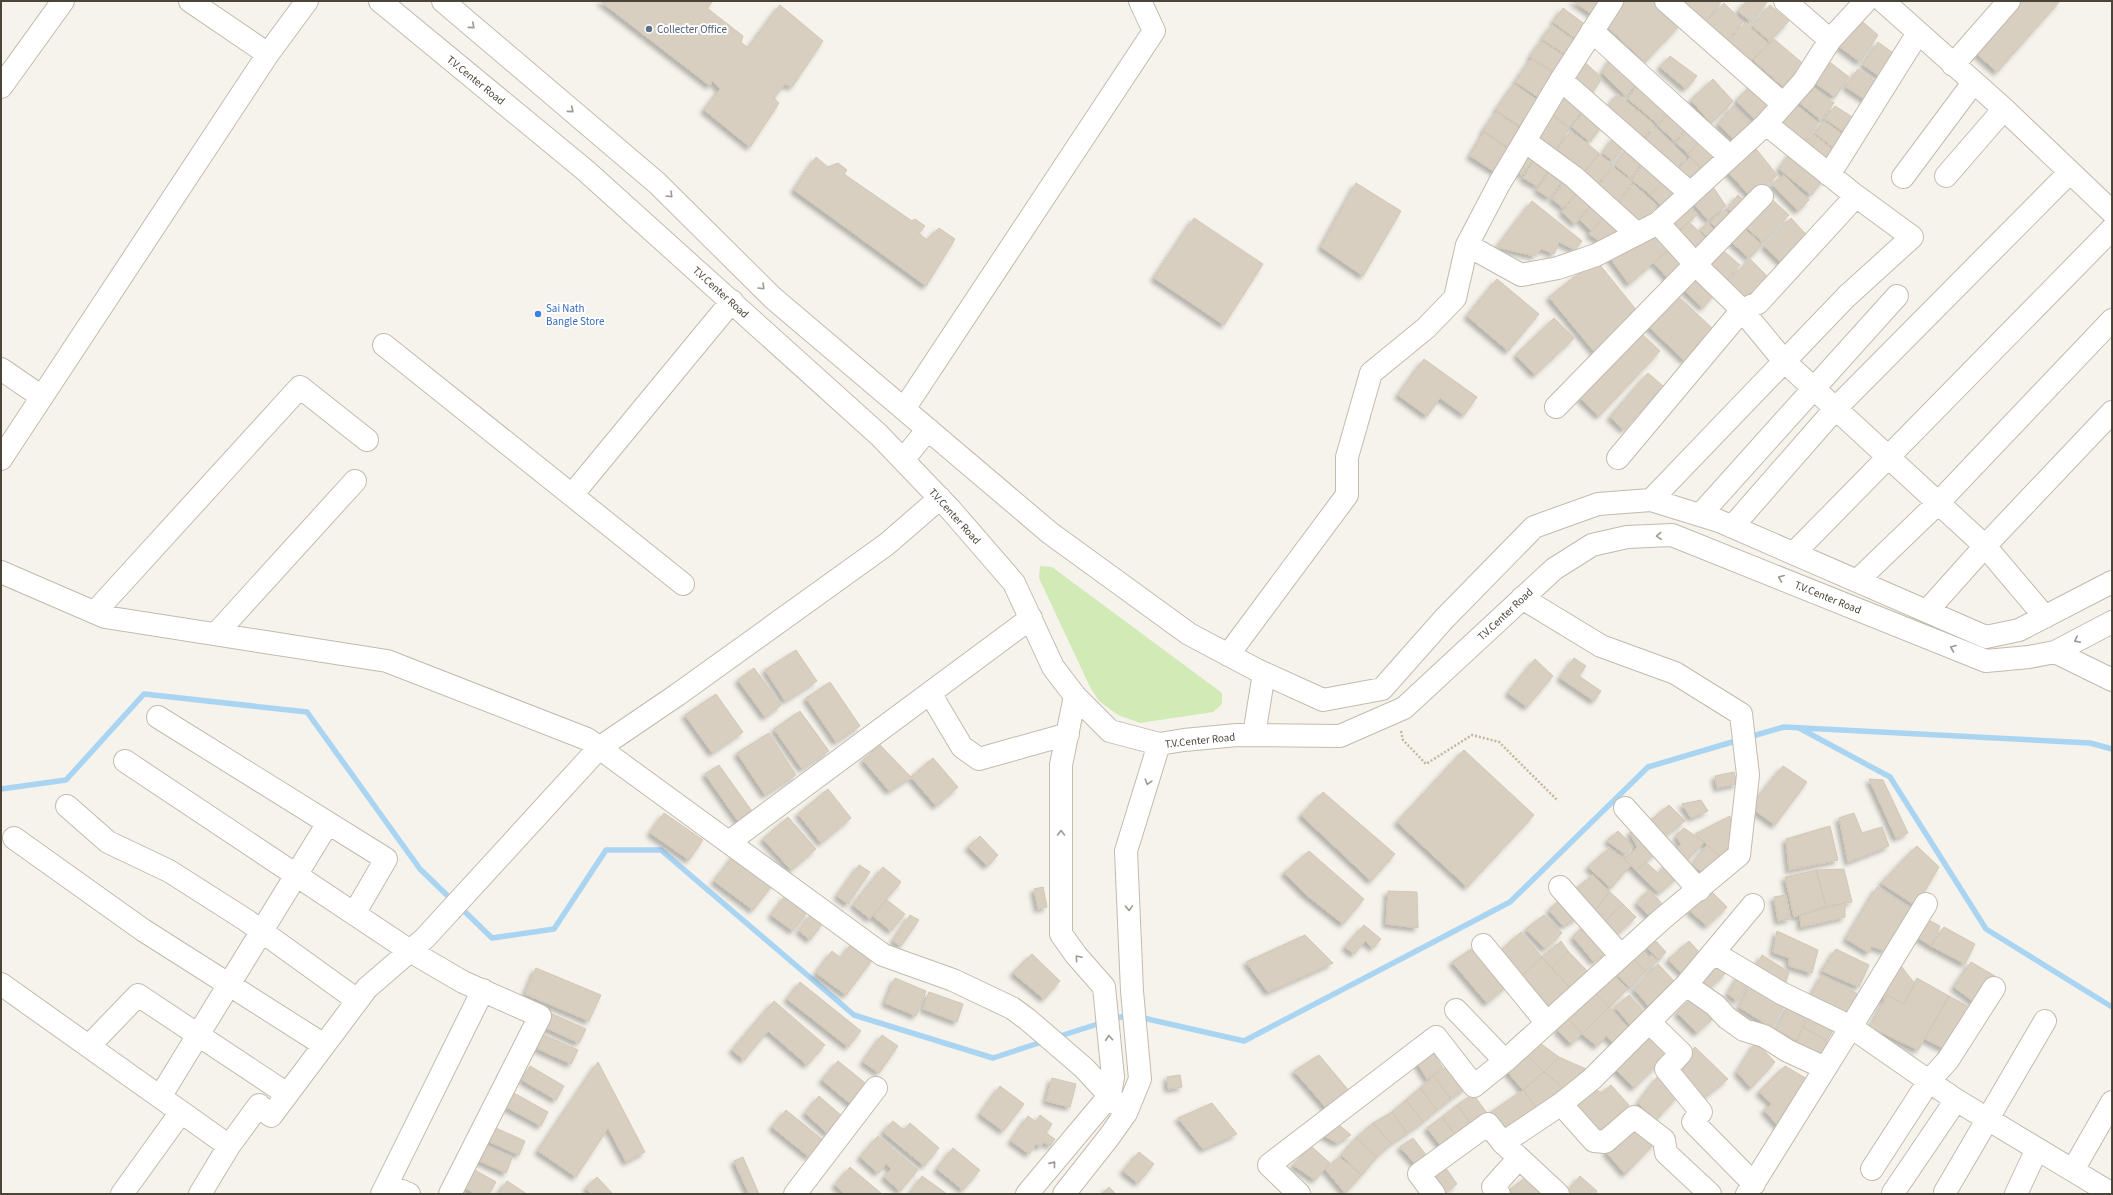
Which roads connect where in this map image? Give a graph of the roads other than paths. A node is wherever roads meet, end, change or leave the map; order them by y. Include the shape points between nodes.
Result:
1 (63, 1) edge
2 (190, 1) edge
3 (307, 1) edge
4 (380, 1) edge
5 (442, 1) edge
6 (1140, 1) edge
7 (1612, 1) edge
8 (1666, 1) edge
9 (1785, 1) edge
10 (1866, 1) edge
11 (1883, 1) edge
12 (2009, 1) edge
13 (1592, 31) junction
14 (1918, 33) junction
15 (1830, 40) junction
16 (268, 54) junction
17 (1953, 65) junction
18 (1561, 80) junction
19 (1973, 83) junction
20 (1, 87) edge
21 (1783, 104) junction
22 (2004, 109) junction
23 (1766, 124) junction
24 (1525, 141) junction
25 (1729, 156) junction
26 (2070, 172) junction
27 (1830, 175) junction
28 (1946, 176) dead end
29 (1903, 177) dead end
30 (1690, 193) junction
31 (1762, 196) dead end
32 (1856, 196) junction
33 (2112, 212) edge
34 (1658, 223) junction
35 (701, 226) junction
36 (2112, 229) edge
37 (1637, 234) junction
38 (1467, 245) junction
39 (676, 251) junction
40 (1696, 265) junction
41 (1897, 296) dead end
42 (732, 302) junction
43 (1742, 310) junction
44 (2112, 320) edge
45 (384, 345) dead end
46 (1784, 361) junction
47 (1, 369) edge
48 (1814, 388) junction
49 (42, 398) junction
50 (1556, 407) dead end
51 (1836, 408) junction
52 (904, 409) junction
53 (2112, 412) edge
54 (928, 429) junction
55 (367, 440) dead end
56 (1889, 457) junction
57 (1618, 458) dead end
58 (1, 459) edge
59 (904, 460) junction
60 (355, 481) dead end
61 (572, 495) junction
62 (940, 498) junction
63 (1652, 500) junction
64 (1938, 503) junction
65 (1717, 521) junction
66 (1985, 546) junction
67 (1707, 549) junction
68 (1794, 553) junction
69 (1, 572) edge
70 (1857, 581) junction
71 (2112, 582) edge
72 (683, 584) dead end
73 (1522, 598) junction
74 (1927, 611) junction
75 (94, 612) junction
76 (2045, 617) junction
77 (1031, 618) junction
78 (2112, 622) edge
79 (216, 634) junction
80 (2055, 652) junction
81 (1228, 655) junction
82 (1264, 674) junction
83 (2112, 680) edge
84 (930, 693) junction
85 (1075, 696) junction
86 (158, 717) dead end
87 (1068, 734) junction
88 (1254, 735) junction
89 (1159, 744) junction
90 (599, 748) junction
91 (125, 761) dead end
92 (67, 806) dead end
93 (1625, 808) dead end
94 (328, 823) junction
95 (14, 838) dead end
96 (729, 842) junction
97 (296, 875) junction
98 (1560, 886) dead end
99 (1699, 890) junction
100 (1926, 904) dead end
101 (1753, 905) dead end
102 (354, 914) junction
103 (262, 931) junction
104 (417, 945) junction
105 (1483, 945) dead end
106 (1621, 956) junction
107 (1708, 959) junction
108 (1, 984) edge
109 (229, 984) junction
110 (1686, 985) junction
111 (1994, 988) dead end
112 (483, 990) junction
113 (357, 1000) junction
114 (1456, 1010) dead end
115 (2045, 1021) dead end
116 (1649, 1022) junction
117 (1547, 1023) junction
118 (1851, 1027) junction
119 (198, 1035) junction
120 (324, 1045) junction
121 (89, 1046) junction
122 (1505, 1061) junction
123 (1825, 1068) junction
124 (1929, 1081) junction
125 (1112, 1086) junction
126 (876, 1088) dead end
127 (288, 1094) junction
128 (160, 1097) junction
129 (1956, 1100) junction
130 (2112, 1102) edge
131 (1561, 1104) junction
132 (181, 1112) junction
133 (1126, 1113) junction
134 (1987, 1119) junction
135 (1503, 1143) junction
136 (229, 1146) junction
137 (2037, 1149) junction
138 (1520, 1158) junction
139 (1872, 1169) dead end
140 (2078, 1181) edge
141 (1751, 1189) edge
142 (384, 1190) edge
143 (1945, 1192) dead end
144 (1893, 1193) dead end
145 (122, 1194) edge
146 (200, 1194) edge
147 (410, 1194) edge
148 (450, 1194) edge
149 (795, 1194) edge
150 (1027, 1194) edge
151 (1064, 1194) edge
152 (1299, 1194) edge
153 (1434, 1194) edge
154 (1499, 1194) edge
155 (1558, 1194) edge
156 (1710, 1194) edge
157 (2016, 1194) edge
158 (2112, 1194) edge

1 - 20 street
2 - 16 street
3 - 16 street
4 - 39 street, T.V.Center Road via 585,170
5 -> 35 street via 658,183
6 - 52 street via 1154,31
7 - 13 street
8 - 21 street
9 - 15 street
10 - 15 street
11 - 14 street
12 - 17 street
13 - 18 street
13 - 25 street
14 - 17 street
14 - 27 street
15 - 21 street via 1804,81
16 - 49 street
17 - 19 street
18 - 24 street
18 - 30 street
19 - 22 street
19 - 29 street
21 - 23 street
22 - 26 street
22 - 28 street
23 - 25 street
23 - 27 street
24 - 37 street via 1574,177
24 - 38 street
25 - 30 street
26 - 33 street
26 - 51 street
27 - 32 street
30 - 34 street
31 - 40 street
32 - 43 street via 1758,303
32 - 46 street via 1912,237 1847,296
34 - 37 street
34 - 40 street
35 - 39 street
35 -> 52 street via 773,298
36 - 56 street
37 - 38 street via 1596,255 1558,268 1521,275
38 - 81 street via 1455,298 1426,328 1371,374 1347,457 1348,495
39 - 42 street, T.V.Center Road
40 - 43 street
40 - 50 street
41 - 48 street
42 - 59 street, T.V.Center Road
42 - 61 street
43 - 46 street
43 - 57 street
44 - 64 street
45 - 61 street
46 - 48 street
46 - 63 street
47 - 49 street
48 - 51 street
48 - 65 street
49 - 58 street
51 - 56 street
51 - 65 street
52 - 54 street
53 - 66 street
54 - 59 street
54 - 81 street via 1050,533 1189,634
55 - 75 street via 300,387
56 - 64 street
56 - 68 street
59 - 62 street, T.V.Center Road
60 - 79 street
61 - 72 street
62 - 77 street, T.V.Center Road via 1014,583
62 - 90 street via 887,544
63 - 65 street
63 - 82 street via 1598,504 1534,527 1444,619 1382,689 1323,700
64 - 66 street
64 - 70 street
65 - 67 street
65 - 68 street
66 - 74 street
66 - 76 street
67 -> 73 street, T.V.Center Road via 1672,535 1627,537 1592,545 1554,569
80 -> 67 street, T.V.Center Road via 1986,661
68 - 70 street
69 - 75 street
70 - 74 street
71 - 76 street
73 - 88 street, T.V.Center Road via 1404,708 1340,736
73 - 99 street via 1601,646 1675,673 1741,714 1748,775 1739,856
74 - 76 street via 1986,637 2019,630
75 - 79 street via 105,617
77 - 84 street
77 - 85 street, T.V.Center Road via 1053,667
78 -> 80 street, T.V.Center Road
79 - 90 street via 387,661 587,739
80 - 83 street
81 - 82 street
82 - 88 street
84 - 87 street via 962,747 979,759
84 - 96 street
85 - 87 street
85 - 89 street, T.V.Center Road via 1110,731
86 - 94 street
125 -> 87 street via 1104,987 1061,934 1061,766
88 - 89 street, T.V.Center Road
89 -> 133 street via 1126,851 1132,991 1140,1079
90 - 96 street
90 - 104 street
91 - 97 street
92 - 103 street via 108,842 169,871
93 - 99 street
94 - 97 street
94 - 102 street via 386,859
95 - 109 street via 143,930
96 - 125 street via 883,955 953,980 1012,1008 1084,1068
97 - 102 street
97 - 103 street
98 - 106 street
99 - 106 street
100 - 118 street
101 - 107 street
102 - 104 street
103 - 109 street
103 - 113 street
104 - 112 street via 463,982
104 - 113 street via 367,988
105 - 117 street
106 - 117 street
107 - 110 street
107 - 118 street via 1719,956 1781,993
108 - 121 street
109 - 119 street
109 - 120 street
110 - 116 street
110 - 123 street via 1744,1030 1764,1036 1788,1051
111 - 124 street via 1948,1060
112 - 142 street
112 - 148 street via 540,1016
113 - 120 street
114 - 122 street
115 - 134 street
116 - 131 street via 1592,1079
116 - 141 street via 1681,1053 1666,1069 1701,1112 1693,1122
117 - 122 street
118 - 123 street
118 - 124 street
119 - 121 street via 138,995
119 - 127 street
119 - 128 street
120 - 127 street
121 - 128 street
122 - 152 street via 1474,1086 1436,1037 1269,1165
123 - 141 street
124 - 129 street
124 - 139 street
125 - 133 street
150 -> 125 street
126 - 149 street
127 - 136 street via 271,1116 259,1105
128 - 132 street
129 - 134 street
129 - 144 street
130 - 140 street
131 - 135 street
131 - 156 street via 1594,1140 1605,1142 1634,1117 1664,1140 1666,1153
132 - 136 street
132 - 145 street
133 - 151 street
134 - 137 street
134 - 143 street
135 - 138 street
135 - 153 street via 1488,1124 1419,1174
136 - 146 street
137 - 140 street
137 - 157 street
138 - 154 street via 1493,1187
138 - 155 street
140 - 158 street
142 - 147 street

